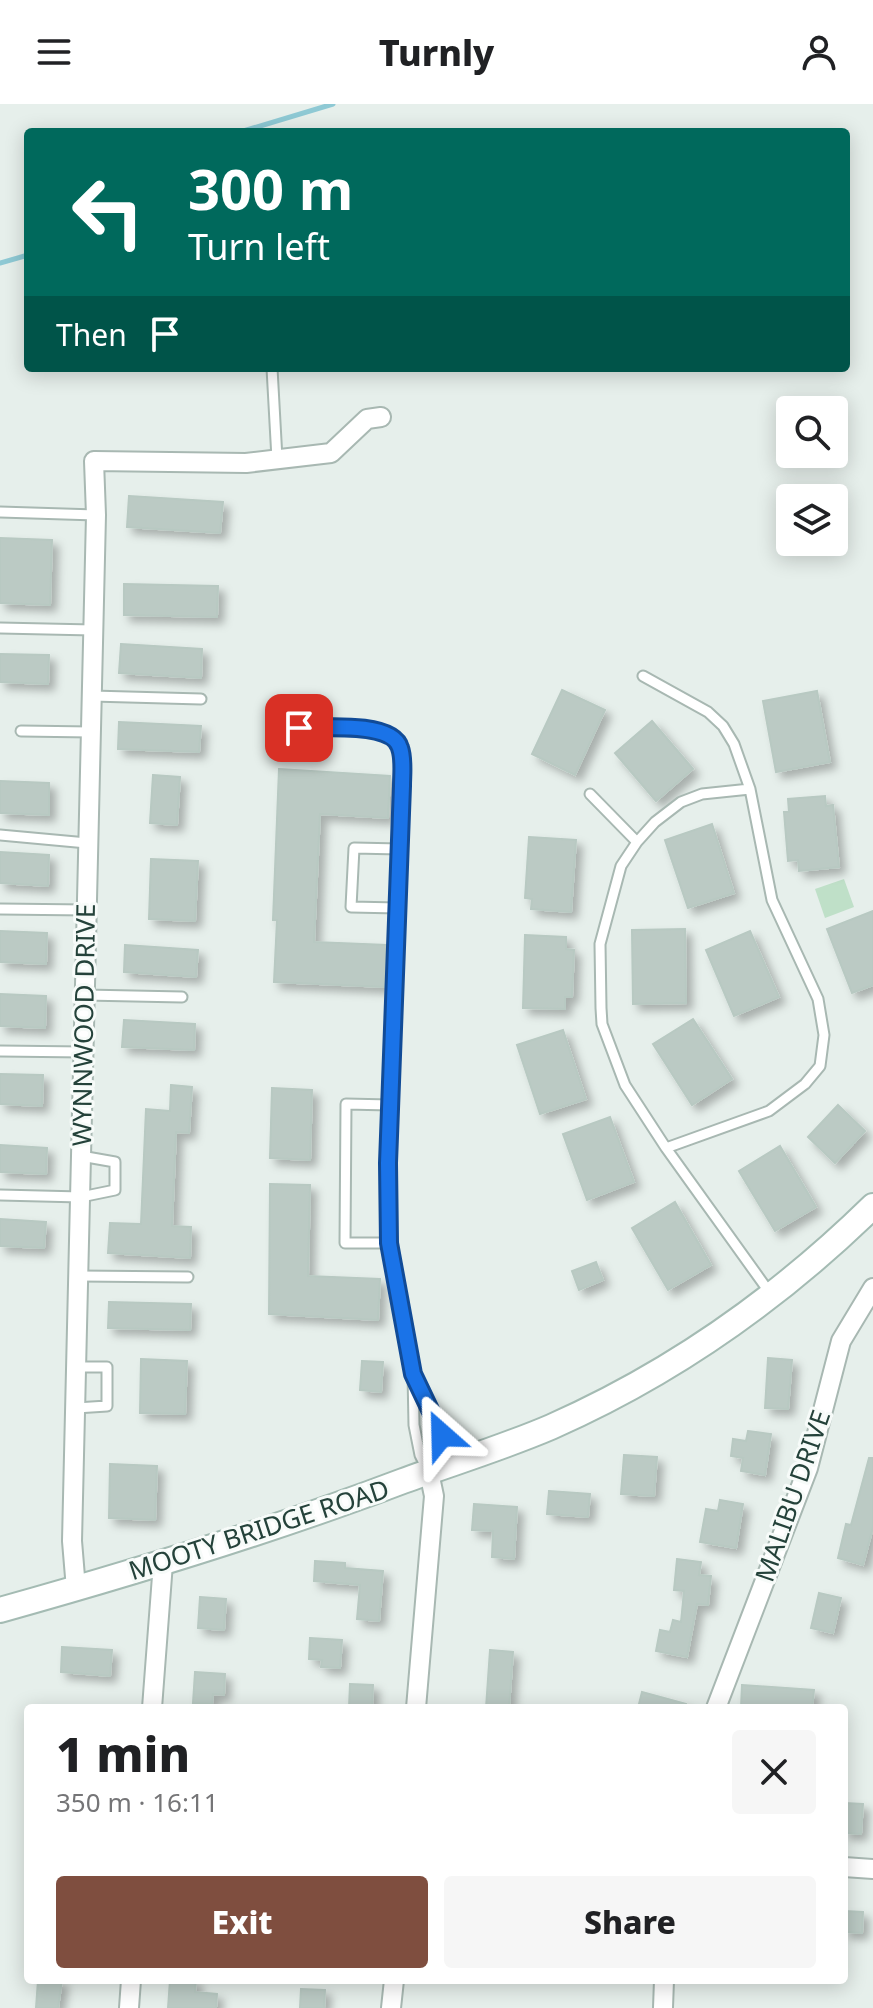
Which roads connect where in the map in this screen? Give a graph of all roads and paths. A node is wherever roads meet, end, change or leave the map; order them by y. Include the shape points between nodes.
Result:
1 (272, 372) edge
2 (381, 417) dead end
3 (277, 459) junction
4 (0, 512) edge
5 (96, 515) junction
6 (0, 628) edge
7 (93, 630) junction
8 (643, 676) dead end
9 (91, 696) junction
10 (201, 699) dead end
11 (274, 727) dead end
12 (21, 731) dead end
13 (91, 732) junction
14 (750, 789) junction
15 (590, 794) dead end
16 (0, 835) edge
17 (637, 842) junction
18 (87, 843) junction
19 (400, 849) junction
20 (398, 908) junction
21 (0, 909) edge
22 (87, 910) junction
23 (85, 995) junction
24 (182, 997) dead end
25 (0, 1051) edge
26 (84, 1052) junction
27 (390, 1105) junction
28 (666, 1148) junction
29 (81, 1156) junction
30 (0, 1195) edge
31 (81, 1197) junction
32 (873, 1206) edge
33 (389, 1243) junction
34 (79, 1276) junction
35 (188, 1277) dead end
36 (873, 1288) edge
37 (772, 1296) junction
38 (77, 1367) junction
39 (413, 1374) junction
40 (76, 1408) junction
41 (454, 1464) junction
42 (429, 1472) junction
43 (163, 1563) junction
44 (76, 1589) junction
45 (0, 1610) edge
46 (152, 1704) edge
47 (416, 1704) edge
48 (718, 1704) edge
49 (848, 1867) edge
50 (873, 1869) edge
51 (131, 1984) edge
52 (394, 1984) edge
53 (664, 1984) edge
54 (129, 2008) edge
55 (391, 2008) edge
56 (663, 2008) edge

1 - 3 lane
2 - 3 street via 367,419 331,453
3 - 5 street, WYNNWOOD DRIVE via 94,461
4 - 5 lane
5 - 7 street, WYNNWOOD DRIVE
6 - 7 lane
7 - 9 street, WYNNWOOD DRIVE
8 - 14 lane via 723,726
9 - 10 lane
9 - 13 street, WYNNWOOD DRIVE
11 - 19 lane via 373,729 395,738 400,746
12 - 13 lane
13 - 18 street, WYNNWOOD DRIVE
14 - 17 lane via 681,802
14 - 28 lane via 772,900 818,999 824,1035 820,1066 769,1111
15 - 17 lane
16 - 18 lane
17 - 28 lane via 621,866 600,944 602,1024 625,1085
18 - 22 street, WYNNWOOD DRIVE
19 - 20 lane
19 - 20 lane via 354,848 351,907
20 - 27 lane
21 - 22 lane
22 - 23 street, WYNNWOOD DRIVE
23 - 24 lane
23 - 26 street, WYNNWOOD DRIVE
25 - 26 lane
26 - 29 street, WYNNWOOD DRIVE
27 - 33 lane
27 - 33 lane via 346,1104 345,1243
28 - 37 lane
29 - 31 street, WYNNWOOD DRIVE
29 - 31 lane via 115,1162 115,1190
30 - 31 lane
31 - 34 street, WYNNWOOD DRIVE
32 - 37 main road, MOOTY BRIDGE ROAD
33 - 39 lane
34 - 35 lane
34 - 38 street, WYNNWOOD DRIVE
36 - 48 street, MALIBU DRIVE via 841,1341 808,1468
37 - 41 main road, MOOTY BRIDGE ROAD via 628,1389 541,1431
38 - 40 street, WYNNWOOD DRIVE
38 - 40 lane via 107,1367 107,1406
39 - 41 lane
39 - 42 lane via 414,1425
40 - 44 street, WYNNWOOD DRIVE
41 - 42 main road, MOOTY BRIDGE ROAD
42 - 43 main road, MOOTY BRIDGE ROAD
42 - 47 street via 434,1496
43 - 44 main road, MOOTY BRIDGE ROAD
43 - 46 street
44 - 45 main road, MOOTY BRIDGE ROAD
49 - 50 street
51 - 54 street
52 - 55 street
53 - 56 street

